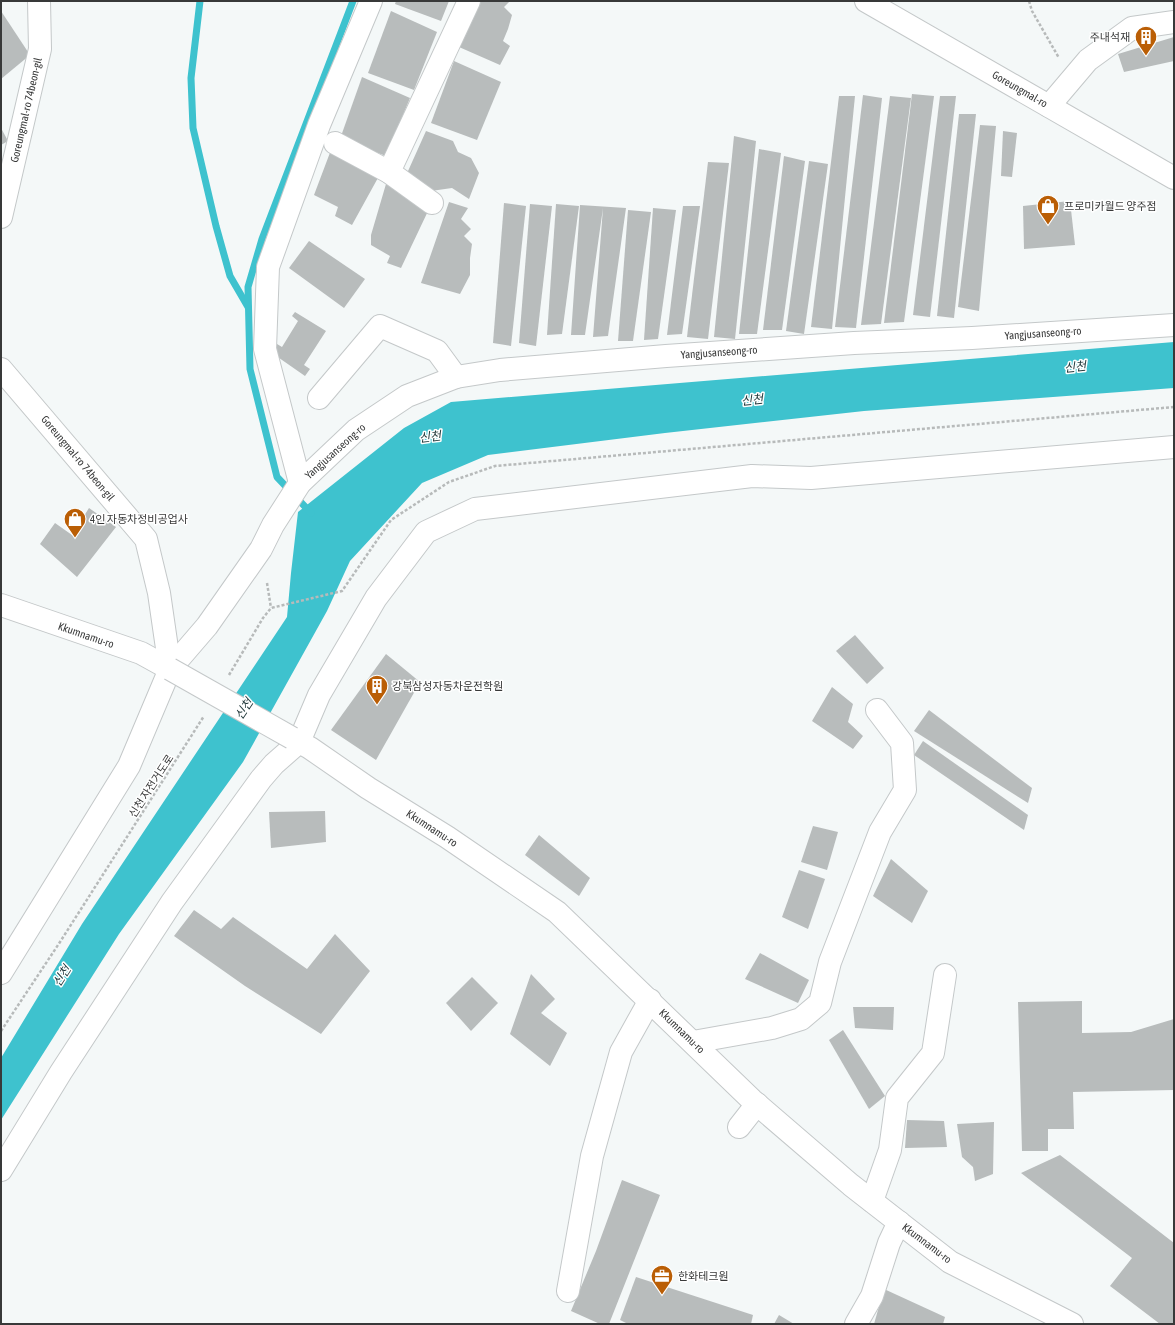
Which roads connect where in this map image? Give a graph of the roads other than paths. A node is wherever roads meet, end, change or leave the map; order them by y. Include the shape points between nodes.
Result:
1 (39, 1) edge
2 (371, 1) edge
3 (469, 1) edge
4 (866, 1) edge
5 (1174, 22) edge
6 (1049, 106) junction
7 (335, 143) dead end
8 (389, 172) junction
9 (1174, 178) edge
10 (432, 203) dead end
11 (1, 217) edge
12 (1174, 325) edge
13 (1, 369) edge
14 (456, 376) junction
15 (319, 398) dead end
16 (1174, 447) edge
17 (300, 483) junction
18 (1, 605) edge
19 (170, 669) junction
20 (877, 710) dead end
21 (296, 740) junction
22 (1, 973) edge
23 (945, 975) dead end
24 (650, 1000) junction
25 (694, 1042) junction
26 (757, 1104) junction
27 (739, 1127) dead end
28 (1, 1170) edge
29 (872, 1202) junction
30 (899, 1222) junction
31 (568, 1291) dead end
32 (856, 1324) edge
33 (1072, 1324) edge

1 - 11 street, Goreungmal-ro 74beon-gil via 40,49
2 - 17 street via 319,125 268,267 265,349
3 - 8 street
4 - 6 street, Goreungmal-ro
5 - 6 street via 1132,28 1088,60
6 - 9 street, Goreungmal-ro
7 - 8 street
8 - 10 street
12 - 14 street, Yangjusanseong-ro via 666,356
13 - 19 street, Goreungmal-ro 74beon-gil via 146,539 159,593
14 - 15 street via 437,351 380,326
14 - 17 street, Yangjusanseong-ro via 407,396 356,430
16 - 21 street via 811,478 752,476 474,509 426,532 376,598 319,695
17 - 19 street, Yangjusanseong-ro via 261,548 207,626
18 - 19 street, Kkumnamu-ro via 140,653
19 - 21 street, Kkumnamu-ro, bridge
19 - 22 street via 129,766
20 - 25 street via 902,743 905,790 880,832 830,962 820,1003 801,1019 772,1028
21 - 24 street, Kkumnamu-ro via 447,837 557,912
21 - 28 street via 261,779 172,902 61,1072
23 - 29 street via 933,1053 897,1098 890,1150
24 - 25 street, Kkumnamu-ro
24 - 31 street via 621,1052 592,1156
25 - 26 street, Kkumnamu-ro
26 - 27 street
26 - 29 street, Kkumnamu-ro
29 - 30 street, Kkumnamu-ro
30 - 32 street via 889,1243 872,1296
30 - 33 street, Kkumnamu-ro via 950,1262

